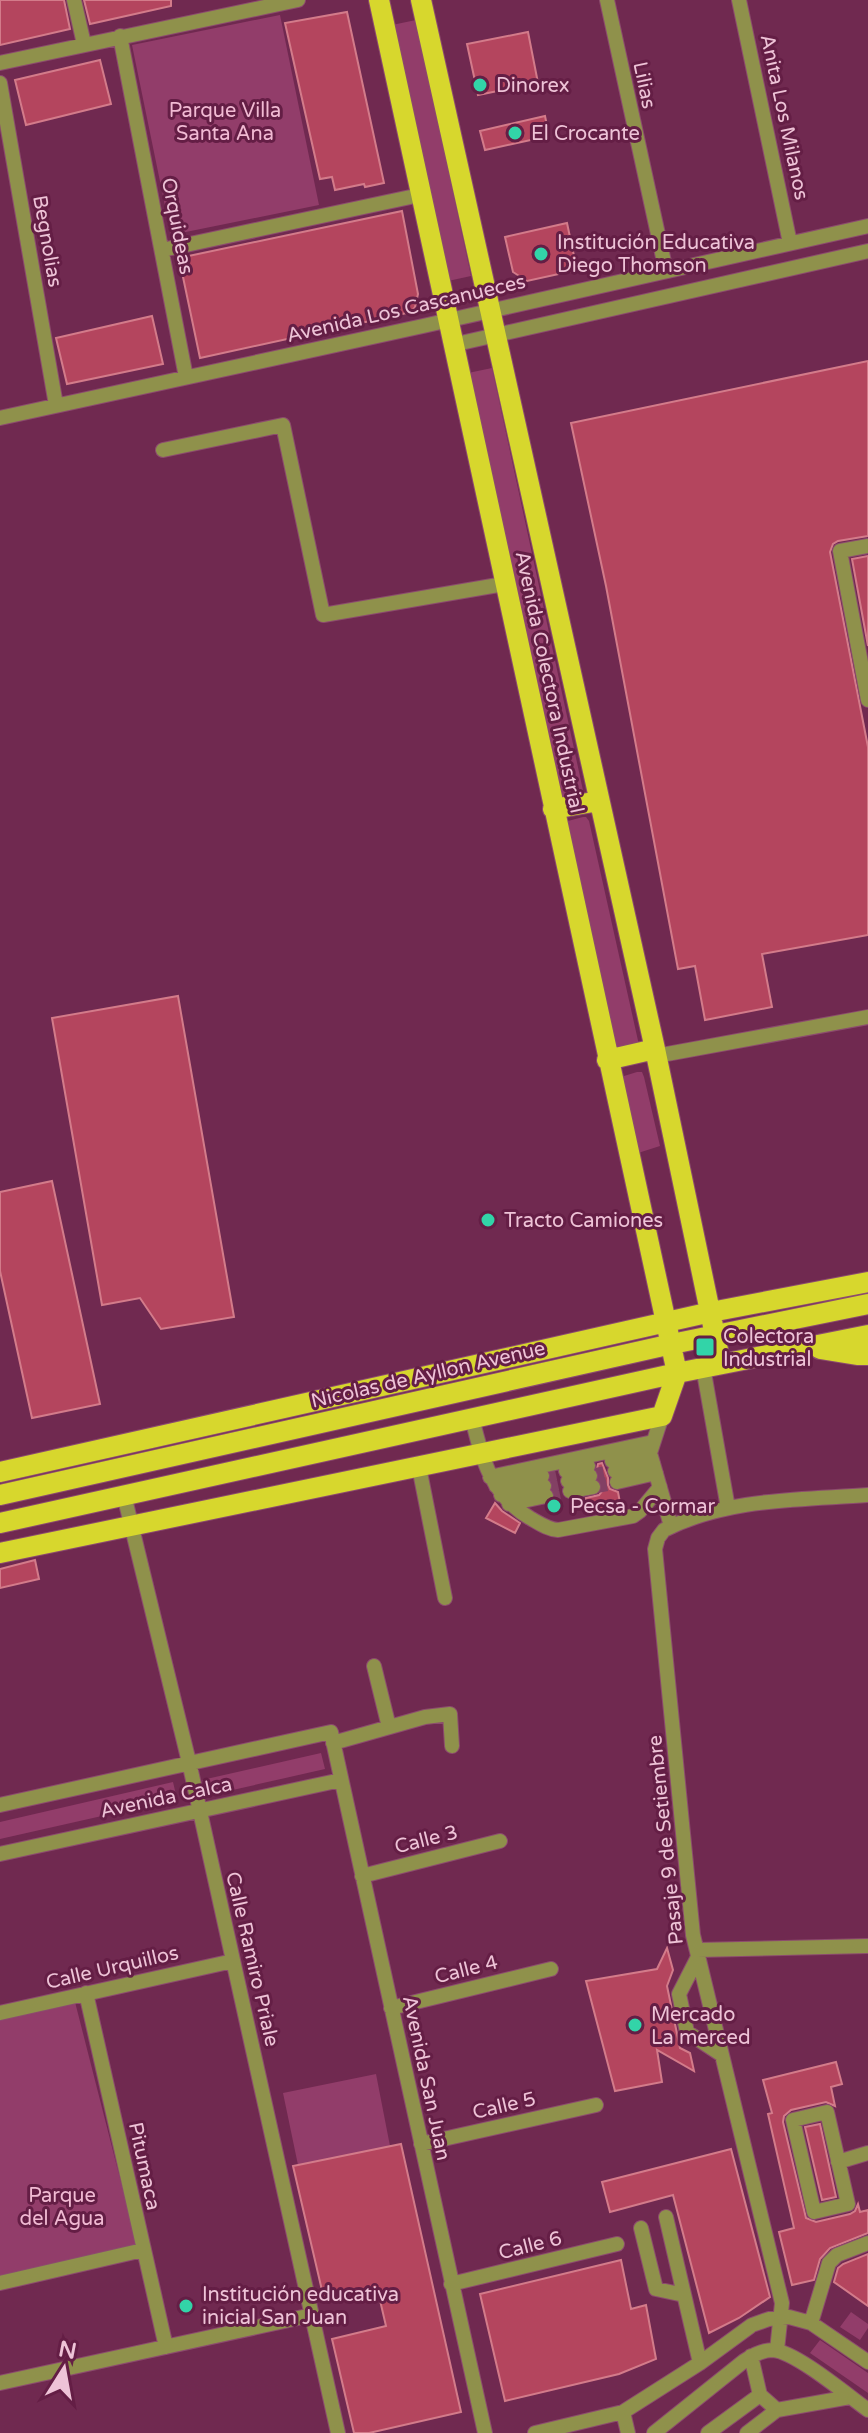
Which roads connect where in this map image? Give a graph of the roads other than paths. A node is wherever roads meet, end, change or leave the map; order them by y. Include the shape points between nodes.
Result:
1 (74, 0) edge
2 (298, 0) edge
3 (379, 0) edge
4 (421, 0) edge
5 (607, 0) edge
6 (739, 0) edge
7 (120, 36) junction
8 (84, 44) junction
9 (0, 63) edge
10 (0, 83) edge
11 (420, 195) junction
12 (868, 226) edge
13 (790, 243) junction
14 (162, 250) junction
15 (868, 251) edge
16 (666, 271) junction
17 (490, 310) junction
18 (447, 320) junction
19 (496, 335) junction
20 (452, 345) junction
21 (186, 377) junction
22 (56, 405) junction
23 (0, 418) edge
24 (163, 450) dead end
25 (868, 546) edge
26 (504, 584) junction
27 (868, 700) edge
28 (599, 801) junction
29 (553, 809) junction
30 (868, 1017) edge
31 (655, 1053) junction
32 (607, 1060) junction
33 (868, 1282) edge
34 (868, 1304) edge
35 (711, 1312) junction
36 (667, 1322) junction
37 (716, 1335) junction
38 (868, 1335) edge
39 (672, 1344) junction
40 (809, 1347) junction
41 (868, 1355) edge
42 (712, 1366) junction
43 (677, 1373) junction
44 (469, 1390) junction
45 (662, 1416) junction
46 (472, 1418) junction
47 (480, 1454) junction
48 (654, 1464) junction
49 (419, 1467) junction
50 (0, 1472) edge
51 (590, 1476) joint
52 (544, 1486) tunnel mouth
53 (499, 1490) junction
54 (0, 1495) edge
55 (124, 1495) junction
56 (868, 1495) edge
57 (728, 1508) junction
58 (0, 1523) edge
59 (671, 1526) junction
60 (131, 1527) junction
61 (0, 1553) edge
62 (445, 1598) dead end
63 (374, 1666) dead end
64 (389, 1727) junction
65 (332, 1737) junction
66 (452, 1746) dead end
67 (189, 1762) junction
68 (341, 1780) junction
69 (0, 1805) edge
70 (199, 1810) junction
71 (500, 1841) dead end
72 (0, 1854) edge
73 (362, 1876) junction
74 (868, 1946) edge
75 (697, 1954) junction
76 (233, 1961) junction
77 (551, 1969) dead end
78 (86, 1993) junction
79 (391, 2008) junction
80 (0, 2013) edge
81 (722, 2055) junction
82 (596, 2105) dead end
83 (421, 2144) junction
84 (868, 2153) edge
85 (838, 2162) junction
86 (666, 2217) dead end
87 (641, 2228) dead end
88 (868, 2243) edge
89 (617, 2244) dead end
90 (143, 2250) junction
91 (0, 2283) edge
92 (451, 2284) junction
93 (684, 2295) junction
94 (312, 2315) junction
95 (780, 2317) junction
96 (811, 2323) junction
97 (166, 2347) junction
98 (777, 2350) junction
99 (751, 2356) junction
100 (868, 2362) edge
101 (700, 2363) junction
102 (0, 2383) edge
103 (760, 2395) junction
104 (850, 2397) junction
105 (777, 2410) junction
106 (868, 2410) edge
107 (623, 2412) junction
108 (338, 2433) edge
109 (485, 2433) edge
110 (535, 2433) edge
111 (628, 2433) edge
112 (654, 2433) edge
113 (708, 2433) edge
114 (747, 2433) edge

1 - 8 street
2 - 7 street
3 - 11 main road, Avenida Colectora Industrial
4 - 17 main road, Avenida Colectora Industrial
5 - 16 street, Lilias
6 - 13 street, Anita Los Milanos
7 - 8 street
7 - 14 street, Orquideas
8 - 9 street
10 - 22 street, Begnolias
11 - 14 street
11 - 18 main road, Avenida Colectora Industrial
12 - 13 street, Avenida Los Cascanueces
13 - 16 street, Avenida Los Cascanueces
14 - 21 street, Orquideas
15 - 19 street
16 - 17 street, Avenida Los Cascanueces
17 - 18 street, Avenida Los Cascanueces
17 - 19 main road, Avenida Colectora Industrial
18 - 20 main road, Avenida Colectora Industrial
18 - 21 street, Avenida Los Cascanueces
19 - 20 street
19 - 28 main road, Avenida Colectora Industrial
20 - 26 main road, Avenida Colectora Industrial
21 - 22 street, Avenida Los Cascanueces
22 - 23 street, Avenida Los Cascanueces
24 - 26 street via 283,425 323,615
25 - 27 street via 840,551
26 - 29 main road, Avenida Colectora Industrial
28 - 29 main road
28 - 31 main road, Avenida Colectora Industrial
29 - 32 main road, Avenida Colectora Industrial
30 - 31 street
31 - 32 main road
31 - 35 main road, Avenida Colectora Industrial
32 - 36 main road, Avenida Colectora Industrial
33 - 35 main road, Nicolas de Ayllon Avenue
34 - 37 main road, Nicolas de Ayllon Avenue
35 - 36 main road, Nicolas de Ayllon Avenue
35 - 37 main road, Avenida Colectora Industrial
36 - 39 main road, Avenida Colectora Industrial
36 - 50 main road, Nicolas de Ayllon Avenue
37 - 39 main road, Nicolas de Ayllon Avenue
37 - 42 main road, Avenida Colectora Industrial
38 - 40 main road
39 - 43 main road, Avenida Colectora Industrial
39 - 44 main road, Nicolas de Ayllon Avenue
40 - 41 main road
40 - 42 main road
42 - 43 main road
42 - 57 street
43 - 45 main road
43 - 46 main road
44 - 46 main road
44 - 54 main road, Nicolas de Ayllon Avenue
45 - 47 main road
45 - 48 street
46 - 47 street
46 - 55 main road
47 - 49 main road
47 - 53 street
48 - 48 street via 615,1471
48 - 53 street
48 - 53 street via 640,1511 633,1516 558,1530 544,1527
48 - 59 street
49 - 60 main road
49 - 62 street
51 - 51 street via 568,1481
52 - 53 street
55 - 58 main road
55 - 60 street, Calle Ramiro Priale
56 - 57 street via 766,1500
57 - 59 street
59 - 75 street, Pasaje 9 de Setiembre via 655,1549
60 - 61 main road
60 - 67 street, Calle Ramiro Priale
63 - 64 street
64 - 65 street, Avenida Calca
64 - 66 street, Avenida Calca via 450,1714
65 - 67 street, Avenida Calca
65 - 68 street, Avenida San Juan
67 - 69 street, Avenida Calca
67 - 70 street, Calle Ramiro Priale
68 - 70 street, Avenida Calca
68 - 73 street, Avenida San Juan
70 - 72 street, Avenida Calca
70 - 76 street, Calle Ramiro Priale
71 - 73 street, Calle 3
73 - 79 street, Avenida San Juan
74 - 75 street
75 - 81 street, Pasaje 9 de Setiembre
75 - 81 street via 679,1994 687,2032
76 - 78 street, Calle Urquillos
76 - 94 street, Calle Ramiro Priale
77 - 79 street, Calle 4
78 - 80 street, Calle Urquillos
78 - 90 street, Pitumaca
79 - 83 street, Avenida San Juan
81 - 95 street, Pasaje 9 de Setiembre via 782,2303
82 - 83 street, Calle 5
83 - 92 street, Avenida San Juan
84 - 85 street
85 - 85 street via 848,2204 814,2212 793,2120 827,2112
86 - 93 street
87 - 93 street via 656,2289
88 - 96 street via 829,2263
89 - 92 street, Calle 6
90 - 91 street
90 - 97 street, Pitumaca
92 - 109 street, Avenida San Juan
93 - 101 street
94 - 97 street
94 - 108 street, Calle Ramiro Priale
95 - 96 street
95 - 98 street, Pasaje 9 de Setiembre
95 - 101 street via 752,2325
96 - 100 street
97 - 102 street
98 - 99 street
98 - 104 street
99 - 103 street
99 - 112 street
101 - 107 street
103 - 105 street
103 - 113 street
104 - 105 street
104 - 106 street
105 - 114 street
107 - 110 street
107 - 111 street

